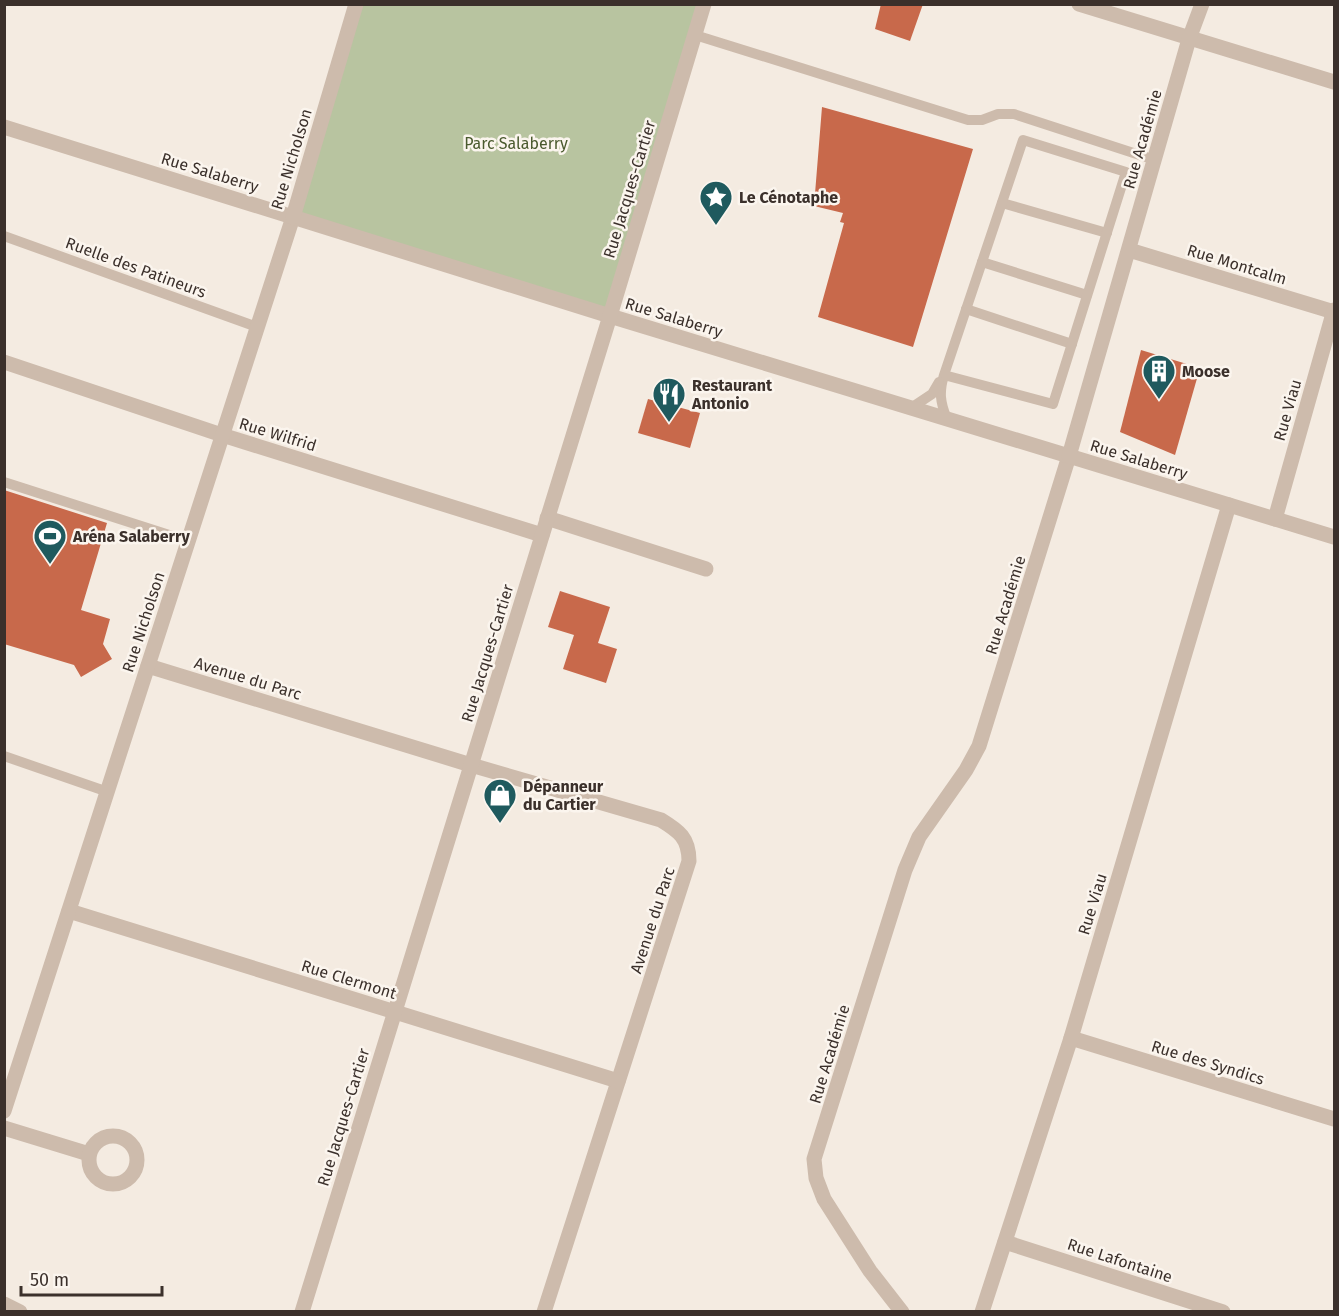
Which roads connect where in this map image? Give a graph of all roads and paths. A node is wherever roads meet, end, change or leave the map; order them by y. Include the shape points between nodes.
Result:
1 (704, 4) edge
2 (1078, 4) edge
3 (1202, 4) edge
4 (356, 5) edge
5 (694, 35) junction
6 (1189, 39) junction
7 (1335, 82) edge
8 (4, 127) edge
9 (1155, 160) junction
10 (1002, 203) junction
11 (293, 217) junction
12 (1107, 233) junction
13 (4, 236) edge
14 (1129, 250) junction
15 (982, 262) junction
16 (1087, 295) junction
17 (966, 309) junction
18 (1334, 312) edge
19 (610, 316) junction
20 (257, 327) junction
21 (1072, 344) junction
22 (4, 362) edge
23 (944, 375) junction
24 (911, 408) junction
25 (947, 419) junction
26 (222, 435) junction
27 (1069, 456) junction
28 (4, 482) edge
29 (1230, 505) junction
30 (547, 518) junction
31 (1275, 519) junction
32 (542, 535) junction
33 (1335, 537) edge
34 (188, 541) junction
35 (706, 568) dead end
36 (148, 666) junction
37 (4, 756) edge
38 (471, 765) junction
39 (108, 792) junction
40 (69, 911) junction
41 (395, 1012) junction
42 (1071, 1038) junction
43 (618, 1081) junction
44 (4, 1112) edge
45 (1335, 1119) edge
46 (4, 1128) edge
47 (89, 1154) dead end
48 (1005, 1242) junction
49 (4, 1304) edge
50 (21, 1311) edge
51 (302, 1311) edge
52 (544, 1311) edge
53 (902, 1311) edge
54 (982, 1311) edge
55 (1223, 1311) edge

1 - 5 street, Rue Jacques-Cartier
2 - 6 street
3 - 6 street, Rue Académie
4 - 11 street, Rue Nicholson
5 - 9 lane via 968,120 1014,114
5 - 19 street, Rue Jacques-Cartier
6 - 7 street
6 - 9 street, Rue Académie
8 - 11 street, Rue Salaberry
9 - 14 street, Rue Académie
10 - 12 lane
10 - 12 lane via 1023,140 1126,172
10 - 15 lane
11 - 19 street, Rue Salaberry
11 - 20 street, Rue Nicholson
12 - 16 lane
13 - 20 lane, Ruelle des Patineurs
14 - 18 street, Rue Montcalm
14 - 27 street, Rue Académie
15 - 16 lane
15 - 17 lane
16 - 21 lane
17 - 21 lane
17 - 23 lane
18 - 31 street, Rue Viau
19 - 24 street, Rue Salaberry
19 - 30 street, Rue Jacques-Cartier
20 - 26 street, Rue Nicholson
21 - 23 lane via 1053,404
22 - 26 street, Rue Wilfrid
23 - 24 lane via 932,394
23 - 25 lane via 939,392
24 - 25 street, Rue Salaberry
25 - 27 street, Rue Salaberry
26 - 32 street, Rue Wilfrid
26 - 34 street, Rue Nicholson
27 - 29 street, Rue Salaberry
27 - 53 street, Rue Académie via 979,746 919,837 814,1159 824,1199 870,1271
28 - 34 lane
29 - 31 street, Rue Salaberry
29 - 42 street, Rue Viau
30 - 32 street, Rue Jacques-Cartier
30 - 35 street
31 - 33 street, Rue Salaberry
32 - 38 street, Rue Jacques-Cartier
34 - 36 street, Rue Nicholson
36 - 38 street, Avenue du Parc
36 - 39 street, Rue Nicholson
37 - 39 lane
38 - 41 street, Rue Jacques-Cartier
38 - 43 street, Avenue du Parc via 661,820 677,830 689,847 689,861
39 - 40 street, Rue Nicholson
40 - 41 street, Rue Clermont
40 - 44 street, Rue Nicholson
41 - 43 street, Rue Clermont
41 - 51 street, Rue Jacques-Cartier
42 - 45 street, Rue des Syndics
42 - 48 street, Rue Viau
43 - 52 street, Avenue du Parc
46 - 47 street
48 - 54 street, Rue Viau
48 - 55 street, Rue Lafontaine
49 - 50 street

